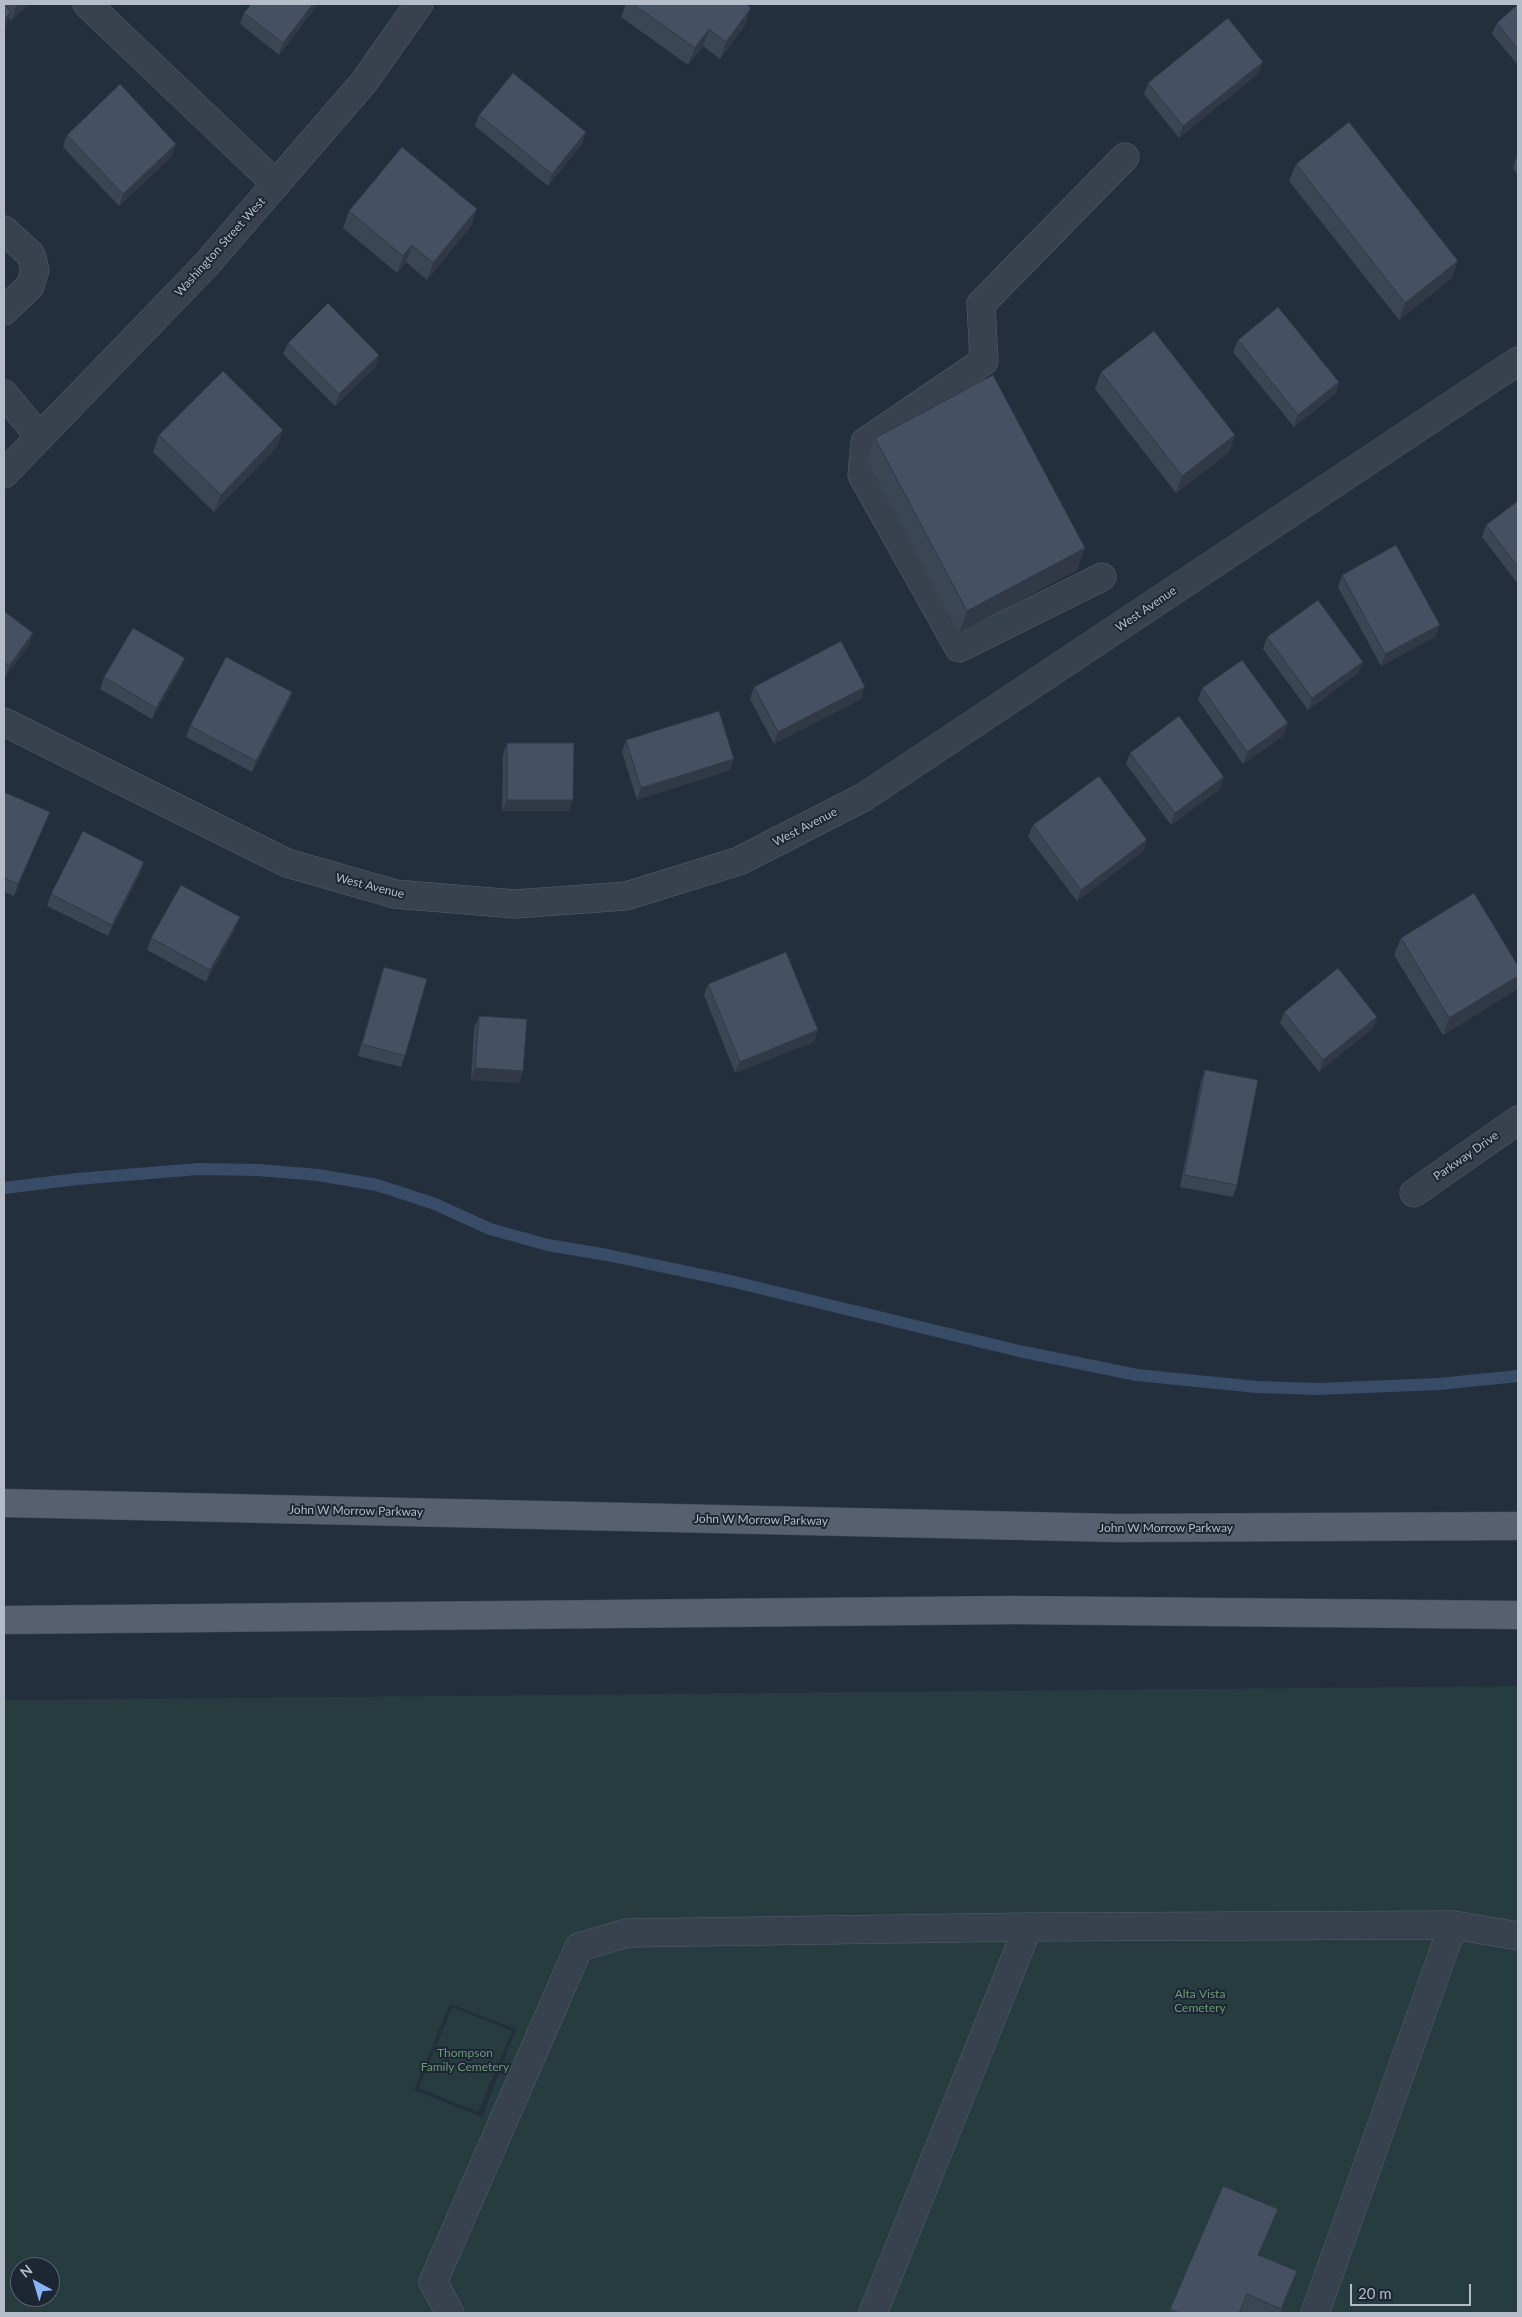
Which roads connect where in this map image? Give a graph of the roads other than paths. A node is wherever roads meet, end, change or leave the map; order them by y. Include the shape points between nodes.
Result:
1 (86, 4) edge
2 (419, 4) edge
3 (1125, 157) dead end
4 (276, 184) junction
5 (4, 230) edge
6 (4, 311) edge
7 (1518, 361) edge
8 (4, 394) edge
9 (40, 437) junction
10 (4, 474) edge
11 (1102, 577) dead end
12 (4, 722) edge
13 (1518, 1120) edge
14 (1414, 1193) dead end
15 (4, 1503) edge
16 (1518, 1526) edge
17 (1518, 1615) edge
18 (4, 1620) edge
19 (1453, 1925) junction
20 (1028, 1927) junction
21 (1518, 1936) edge
22 (445, 2311) edge
23 (873, 2313) edge
24 (1315, 2313) edge

1 - 4 street
2 - 4 street, Washington Street West via 364,82
3 - 11 street via 980,304 984,361 866,442 862,475 959,648
4 - 9 street, Washington Street West via 205,266
5 - 6 street via 31,255 35,270 30,286
7 - 12 street, West Avenue via 864,797 739,861 626,896 515,904 395,894 287,863
8 - 9 street
9 - 10 street, Washington Street West
13 - 14 street, Parkway Drive
15 - 16 main road, John W Morrow Parkway via 1116,1528
17 - 18 main road via 1013,1610
19 - 20 street
19 - 21 street
19 - 24 street
20 - 22 street via 627,1934 579,1947 433,2282
20 - 23 street

